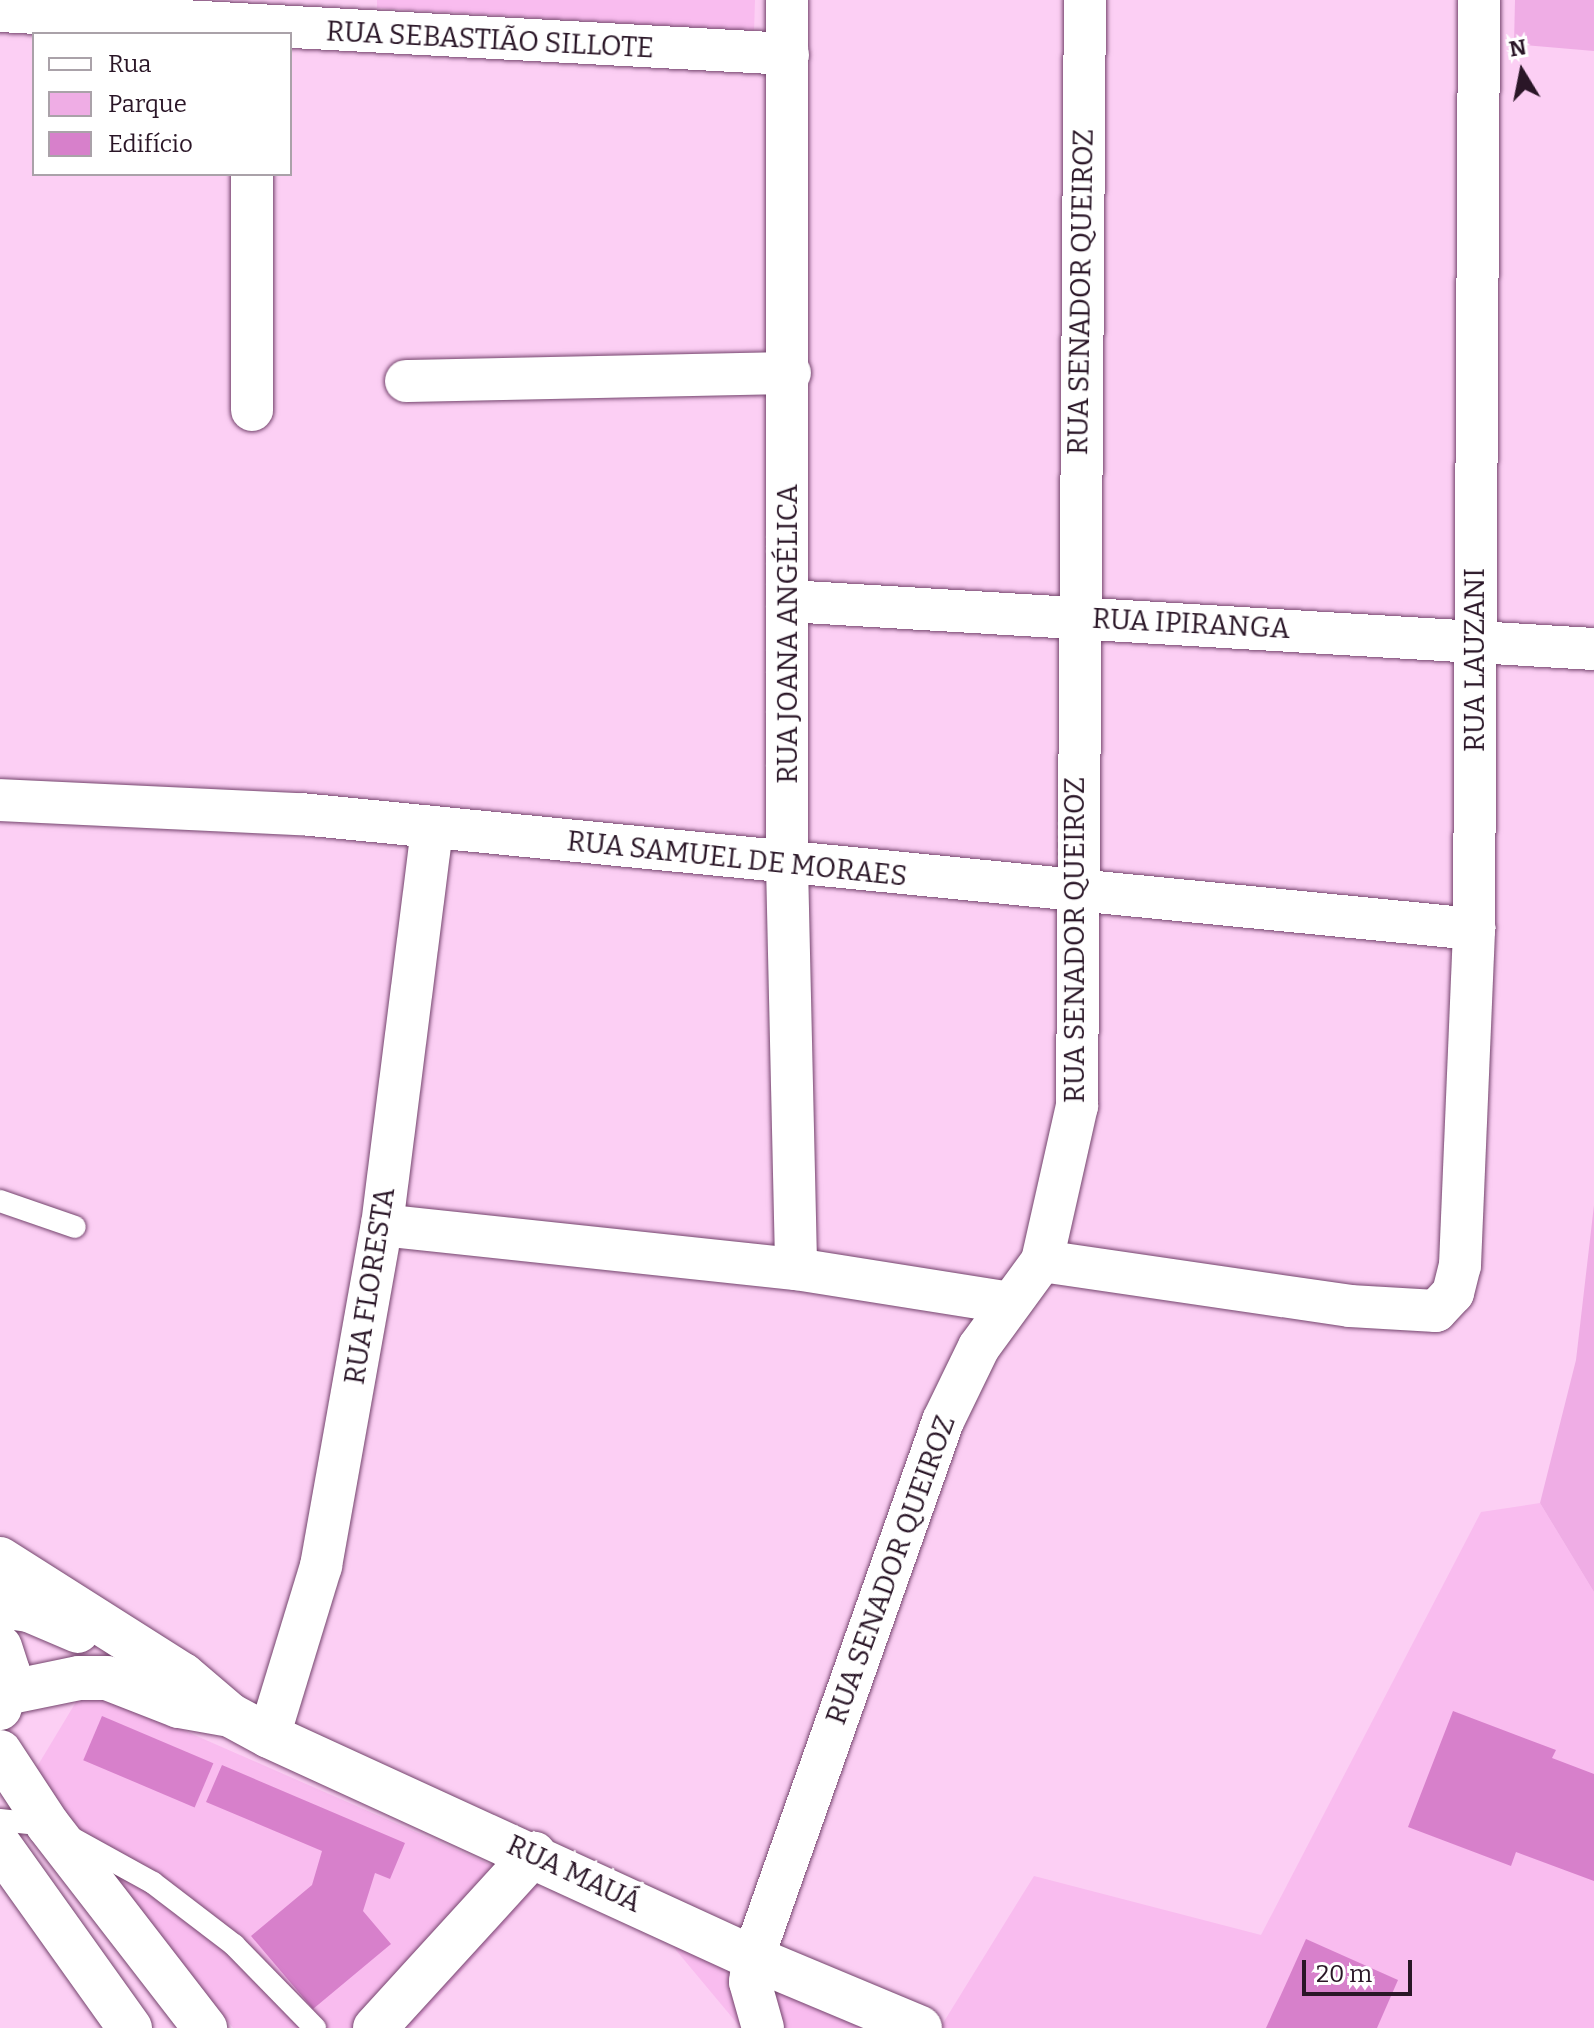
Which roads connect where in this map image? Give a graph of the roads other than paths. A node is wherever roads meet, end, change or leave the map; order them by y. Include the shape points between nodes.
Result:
1 (787, 0) edge
2 (1085, 0) edge
3 (1479, 0) edge
4 (0, 11) edge
5 (252, 31) edge
6 (275, 32) edge
7 (292, 33) edge
8 (788, 54) junction
9 (252, 176) edge
10 (790, 373) junction
11 (406, 381) dead end
12 (252, 410) dead end
13 (788, 601) junction
14 (1076, 618) junction
15 (1475, 641) junction
16 (1594, 649) edge
17 (0, 800) edge
18 (432, 827) junction
19 (787, 865) junction
20 (1075, 894) junction
21 (1474, 929) junction
22 (0, 1201) edge
23 (382, 1225) junction
24 (75, 1227) dead end
25 (1042, 1261) junction
26 (796, 1269) junction
27 (1010, 1303) junction
28 (0, 1559) edge
29 (0, 1606) edge
30 (0, 1647) edge
31 (183, 1675) junction
32 (3, 1701) edge
33 (230, 1715) junction
34 (269, 1736) junction
35 (0, 1752) edge
36 (0, 1820) edge
37 (48, 1825) junction
38 (0, 1846) edge
39 (534, 1854) junction
40 (753, 1958) junction
41 (130, 2028) edge
42 (205, 2028) edge
43 (315, 2028) edge
44 (375, 2028) edge
45 (763, 2028) edge
46 (920, 2028) edge

1 - 8 street, RUA JOANA ANGÉLICA
2 - 14 street, RUA SENADOR QUEIROZ
3 - 15 street, RUA LAUZANI
4 - 5 street, RUA SEBASTIÃO SILLOTE
5 - 6 street, RUA SEBASTIÃO SILLOTE
7 - 8 street, RUA SEBASTIÃO SILLOTE
8 - 10 street, RUA JOANA ANGÉLICA
9 - 12 street
10 - 11 street
10 - 13 street, RUA JOANA ANGÉLICA
13 - 14 street, RUA IPIRANGA
13 - 19 street, RUA JOANA ANGÉLICA
14 - 15 street, RUA IPIRANGA
14 - 20 street, RUA SENADOR QUEIROZ
15 - 16 street, RUA IPIRANGA
15 - 21 street, RUA LAUZANI
17 - 18 street, RUA SAMUEL DE MORAES via 301,814
18 - 19 street, RUA SAMUEL DE MORAES
18 - 23 street, RUA FLORESTA
19 - 20 street, RUA SAMUEL DE MORAES
19 - 26 street, RUA JOANA ANGÉLICA
20 - 21 street, RUA SAMUEL DE MORAES
20 - 25 street, RUA SENADOR QUEIROZ via 1077,1106
21 - 25 street, RUA LAUZANI via 1460,1265 1450,1299 1436,1311 1350,1306
22 - 24 lane
23 - 26 street
23 - 34 street, RUA FLORESTA via 321,1566
25 - 27 street, RUA SENADOR QUEIROZ
26 - 27 street
27 - 40 street, RUA SENADOR QUEIROZ via 979,1347 943,1421
28 - 31 street, RUA MAUÁ
29 - 31 street, RUA MAUÁ via 29,1610
30 - 32 street via 8,1672
31 - 33 street, RUA MAUÁ
32 - 33 street, RUA MAUÁ via 79,1678 107,1678 179,1706
33 - 34 street, RUA MAUÁ
34 - 39 street, RUA MAUÁ
35 - 37 street
36 - 37 lane
37 - 42 street
37 - 43 lane via 126,1867 202,1920
38 - 41 street
39 - 40 street, RUA MAUÁ
39 - 44 street
40 - 45 street via 750,1982
40 - 46 street, RUA MAUÁ

